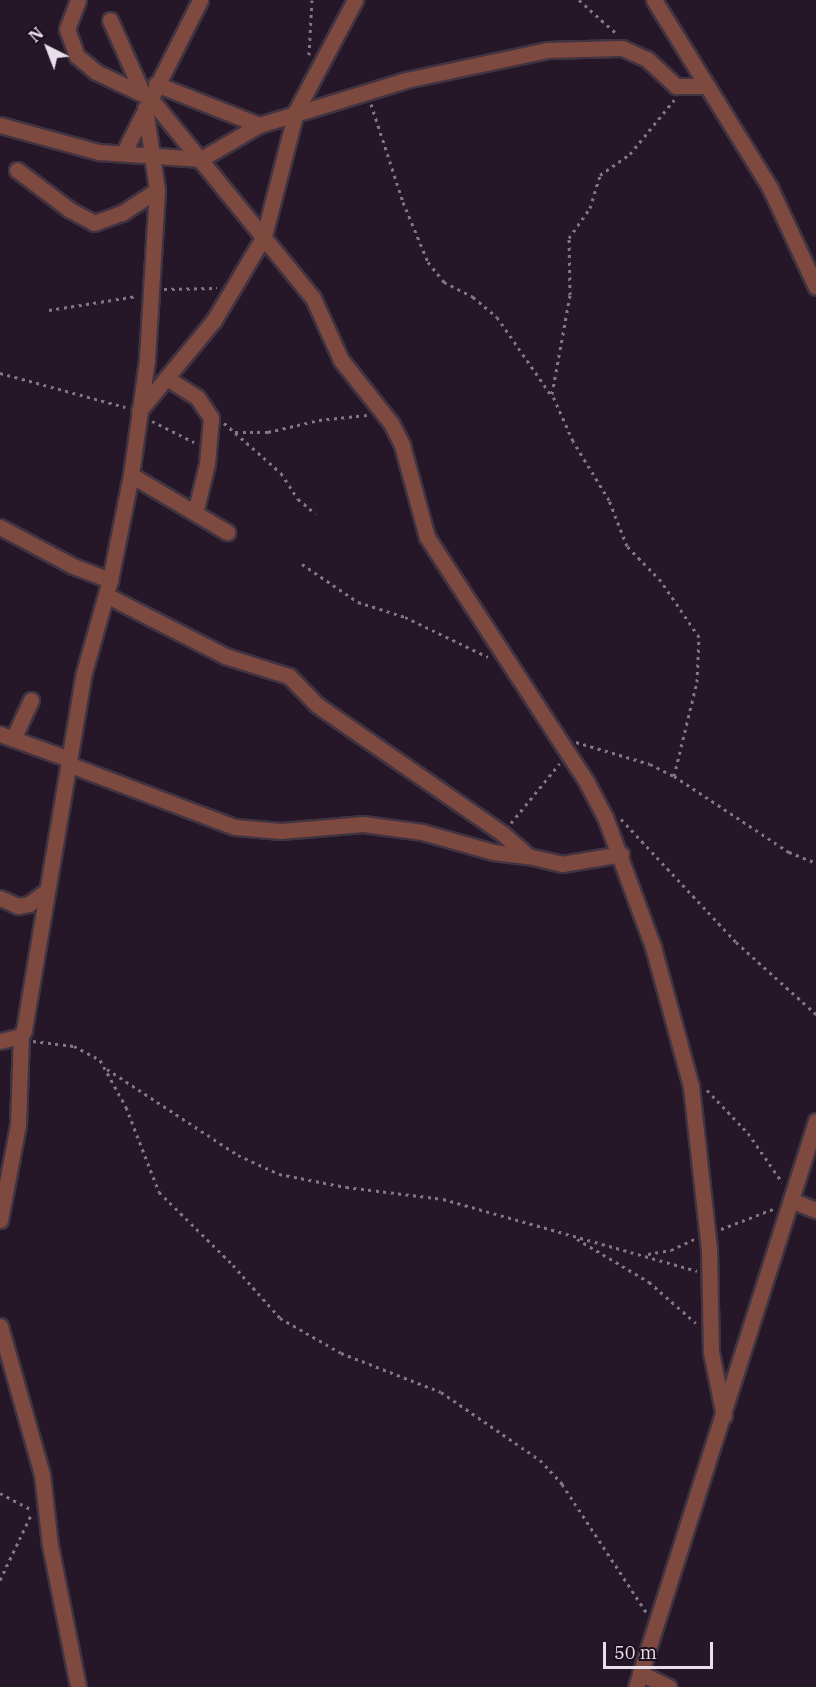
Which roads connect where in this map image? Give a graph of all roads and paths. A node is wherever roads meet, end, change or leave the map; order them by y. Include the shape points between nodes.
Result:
1 (78, 0) edge
2 (200, 0) edge
3 (312, 0) edge
4 (355, 0) edge
5 (579, 0) edge
6 (654, 0) edge
7 (110, 20) dead end
8 (636, 53) junction
9 (307, 85) junction
10 (705, 86) junction
11 (680, 88) junction
12 (365, 92) junction
13 (148, 96) junction
14 (296, 111) junction
15 (259, 125) junction
16 (0, 126) edge
17 (123, 152) junction
18 (154, 157) junction
19 (201, 159) junction
20 (17, 170) dead end
21 (156, 190) junction
22 (264, 236) junction
23 (816, 287) edge
24 (234, 289) junction
25 (151, 294) junction
26 (49, 310) dead end
27 (0, 373) edge
28 (168, 379) junction
29 (552, 396) junction
30 (207, 408) junction
31 (139, 411) junction
32 (384, 415) junction
33 (235, 432) junction
34 (209, 449) junction
35 (130, 475) junction
36 (195, 513) junction
37 (316, 514) dead end
38 (0, 527) edge
39 (228, 532) dead end
40 (302, 564) dead end
41 (108, 588) junction
42 (507, 664) junction
43 (31, 700) dead end
44 (6, 736) edge
45 (559, 738) junction
46 (568, 753) junction
47 (68, 761) junction
48 (674, 776) junction
49 (616, 814) dead end
50 (503, 834) junction
51 (621, 854) junction
52 (528, 856) junction
53 (816, 863) edge
54 (45, 892) junction
55 (0, 898) edge
56 (816, 1014) edge
57 (22, 1039) junction
58 (0, 1041) edge
59 (105, 1067) junction
60 (705, 1088) dead end
61 (816, 1121) edge
62 (791, 1196) junction
63 (816, 1210) edge
64 (0, 1220) edge
65 (707, 1233) junction
66 (571, 1236) junction
67 (646, 1254) junction
68 (710, 1276) junction
69 (0, 1326) edge
70 (710, 1341) junction
71 (724, 1416) junction
72 (0, 1493) edge
73 (46, 1499) junction
74 (34, 1511) junction
75 (0, 1580) edge
76 (656, 1627) junction
77 (638, 1680) edge
78 (78, 1687) edge
79 (669, 1687) edge

1 - 13 street via 67,29 77,56 96,72
2 - 13 street
3 - 9 path
4 - 9 street
5 - 8 path
6 - 10 street
7 - 13 street
8 - 11 street
8 - 12 street via 602,47 547,50 455,68
9 - 14 street
10 - 11 street
10 - 23 street via 770,188
11 - 29 path via 644,139 600,175 590,208 569,238 570,295
12 - 14 street
12 - 29 path via 381,127 403,202 432,268 444,282 473,297 497,317
13 - 15 street
13 - 17 street
13 - 18 street
13 - 19 street
14 - 15 street
14 - 22 street
15 - 19 street
16 - 17 street via 99,152
17 - 18 street
18 - 19 street
18 - 21 street
19 - 22 street
20 - 21 street via 75,214 94,223 122,213
21 - 25 street
22 - 24 street
22 - 32 street via 313,298 341,360
24 - 25 path via 176,286
24 - 28 street
25 - 26 path
25 - 31 street
27 - 31 path
28 - 30 street
28 - 31 street
29 - 48 path via 573,441 609,500 627,546 661,581 699,637 697,682
30 - 33 path
30 - 34 street via 211,418
31 - 34 path via 167,430
31 - 35 street
32 - 33 path via 340,417 268,432
32 - 42 street via 402,445 427,537
33 - 37 path via 281,472 298,499
34 - 36 street
35 - 36 street
35 - 41 street
36 - 39 street
38 - 41 street
40 - 42 path via 358,602 405,617
41 - 47 street via 83,676
41 - 50 street via 225,656 289,676 339,721
42 - 45 street
43 - 44 street
44 - 47 street
45 - 46 street
45 - 48 path via 592,745
46 - 50 path
46 - 51 street via 605,817
47 - 52 street via 235,827 281,831 363,824 422,832 493,852
47 - 54 street
48 - 53 path via 789,852
49 - 56 path via 736,942
50 - 52 street
51 - 52 street via 562,864
51 - 65 street via 652,947 690,1086
54 - 55 street via 29,904 18,906
54 - 57 street
57 - 58 street
57 - 59 path via 74,1046 98,1058
57 - 64 street via 18,1125
59 - 66 path via 238,1155 279,1174 443,1199
59 - 76 path via 133,1124 159,1192 233,1264 280,1318 341,1353 441,1392 540,1460 562,1484
60 - 62 path via 742,1125
61 - 62 street
62 - 63 street
62 - 65 path via 749,1221
62 - 71 street
65 - 67 path via 671,1250
65 - 68 street
66 - 67 path
66 - 70 path via 617,1260 667,1296 690,1315
67 - 68 path
68 - 70 street
69 - 73 street via 38,1455
70 - 71 street
71 - 76 street
72 - 74 path
73 - 74 path
73 - 78 street via 54,1567
74 - 75 path
76 - 77 street
77 - 79 street

